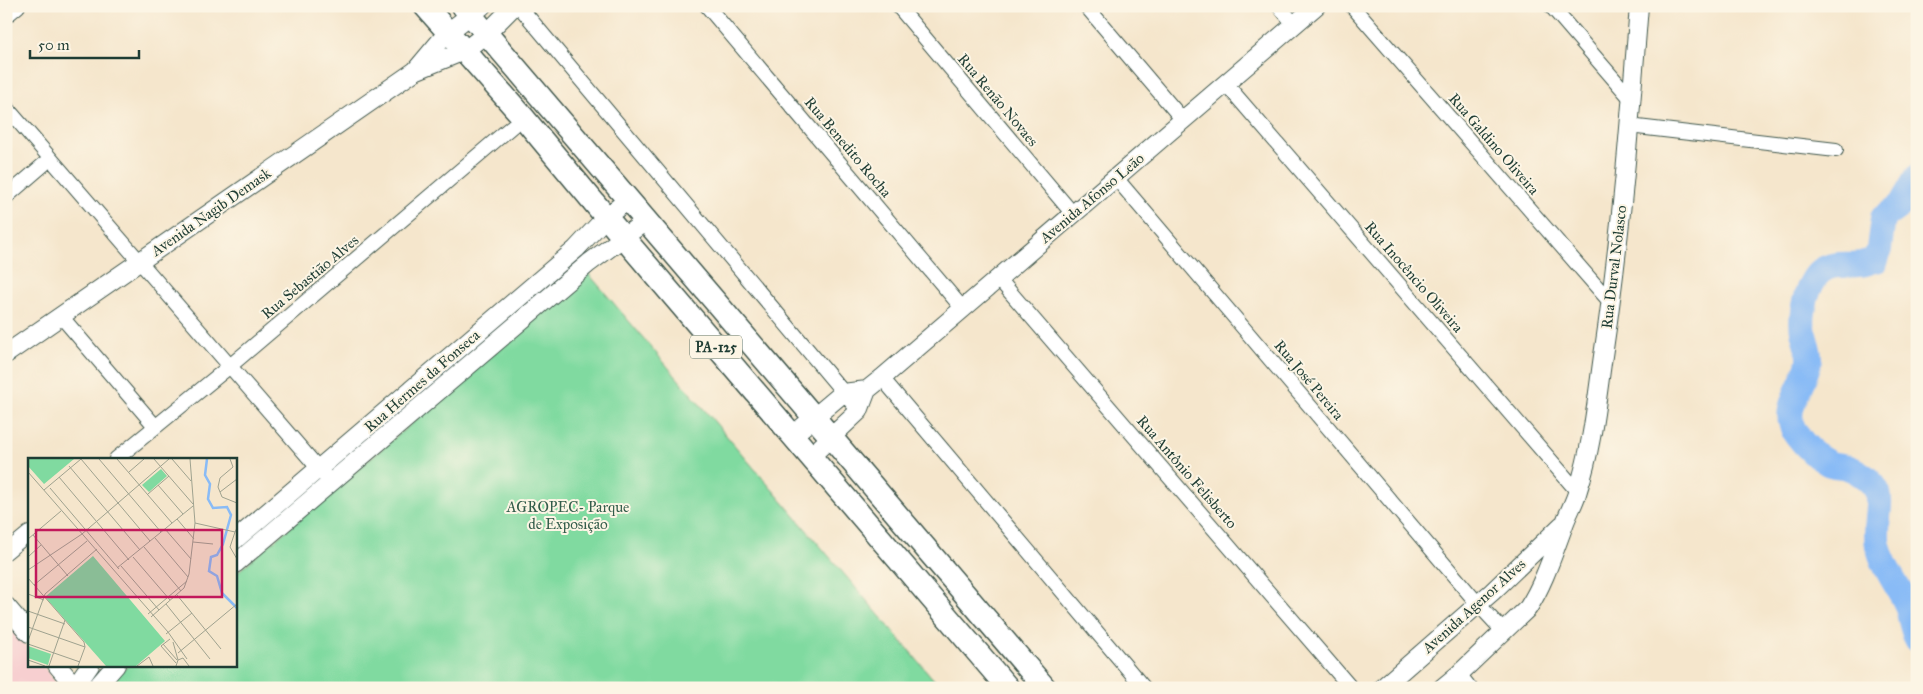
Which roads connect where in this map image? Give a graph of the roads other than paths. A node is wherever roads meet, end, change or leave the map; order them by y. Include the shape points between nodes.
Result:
1 (18, 6) edge
2 (425, 6) edge
3 (514, 6) edge
4 (519, 6) edge
5 (707, 6) edge
6 (898, 6) edge
7 (1086, 6) edge
8 (1279, 6) edge
9 (1316, 6) edge
10 (1352, 6) edge
11 (1551, 6) edge
12 (1638, 6) edge
13 (472, 9) edge
14 (6, 16) edge
15 (1294, 24) junction
16 (447, 33) junction
17 (488, 33) junction
18 (464, 52) junction
19 (415, 71) junction
20 (1226, 84) junction
21 (1632, 100) junction
22 (6, 106) edge
23 (523, 117) junction
24 (1183, 120) junction
25 (1629, 126) junction
26 (1836, 150) dead end
27 (50, 159) junction
28 (1116, 178) junction
29 (6, 197) edge
30 (629, 199) junction
31 (1073, 214) junction
32 (606, 217) junction
33 (647, 220) junction
34 (624, 238) junction
35 (140, 261) junction
36 (998, 278) junction
37 (1611, 303) junction
38 (963, 309) junction
39 (60, 315) junction
40 (6, 354) edge
41 (230, 366) junction
42 (882, 378) junction
43 (867, 390) junction
44 (843, 393) junction
45 (859, 411) junction
46 (814, 417) junction
47 (155, 426) junction
48 (792, 436) junction
49 (832, 438) junction
50 (810, 457) junction
51 (117, 458) edge
52 (319, 469) junction
53 (331, 483) junction
54 (1578, 492) junction
55 (1564, 523) junction
56 (909, 530) junction
57 (28, 534) edge
58 (236, 539) edge
59 (887, 547) junction
60 (6, 552) edge
61 (236, 563) edge
62 (1478, 604) junction
63 (6, 606) edge
64 (28, 632) edge
65 (1504, 632) junction
66 (1011, 647) junction
67 (58, 666) edge
68 (89, 666) edge
69 (115, 666) edge
70 (990, 666) junction
71 (1464, 681) edge
72 (75, 687) edge
73 (96, 688) edge
74 (1008, 688) edge
75 (1045, 688) edge
76 (1144, 688) edge
77 (1351, 688) edge
78 (1382, 688) edge
79 (1442, 688) edge

1 - 14 street
2 - 16 main road, PA-125 / PA-125
3 - 17 street, Avenida Nagib Demask
4 - 44 street
5 - 38 street, Rua Benedito Rocha
6 - 31 street, Rua Renão Novaes
7 - 24 street
8 - 15 street
9 - 15 street, Avenida Afonso Leão
10 - 37 street, Rua Galdino Oliveira
11 - 21 street
12 - 21 street, Rua Durval Nolasco
13 - 16 street, Avenida Nagib Demask
13 - 17 main road, PA-125
15 - 20 street, Avenida Afonso Leão
16 - 18 main road, PA-125 / PA-125
16 - 19 street, Avenida Nagib Demask
17 - 18 street, Avenida Nagib Demask
17 - 30 main road, PA-125
18 - 19 street, Avenida Nagib Demask
18 - 23 main road, PA-125 / PA-125
19 - 35 street, Avenida Nagib Demask
20 - 24 street, Avenida Afonso Leão
20 - 54 street, Rua Inocêncio Oliveira
21 - 25 street, Rua Durval Nolasco
22 - 27 street
23 - 32 main road, PA-125 / PA-125
23 - 41 street, Rua Sebastião Alves
24 - 28 street, Avenida Afonso Leão
25 - 26 street
25 - 37 street, Rua Durval Nolasco
27 - 29 street
27 - 35 street
28 - 31 street, Avenida Afonso Leão
28 - 62 street, Rua José Pereira
30 - 32 street, Rua Hermes da Fonseca
30 - 33 main road, PA-125
31 - 36 street, Avenida Afonso Leão
32 - 34 main road, PA-125 / PA-125
32 - 52 street, Rua Hermes da Fonseca via 576,249
33 - 34 street
33 - 46 main road, PA-125
34 - 48 main road, PA-125 / PA-125
34 - 53 street via 589,264
35 - 39 street, Avenida Nagib Demask
35 - 41 street
36 - 38 street, Avenida Afonso Leão
36 - 77 street, Rua Antônio Felisberto
37 - 54 street, Rua Durval Nolasco via 1588,455
38 - 42 street, Avenida Afonso Leão
39 - 40 street, Avenida Nagib Demask
39 - 47 street
41 - 47 street, Rua Sebastião Alves
41 - 52 street
42 - 43 street, Avenida Afonso Leão
42 - 76 street
43 - 44 street
43 - 45 street
44 - 45 street
44 - 46 street
45 - 49 street
46 - 48 street
46 - 49 main road, PA-125
47 - 51 street, Rua Sebastião Alves
48 - 50 main road, PA-125 / PA-125
49 - 50 street
49 - 56 main road, PA-125
50 - 59 main road, PA-125 / PA-125
52 - 53 street
52 - 58 street, Rua Hermes da Fonseca
53 - 61 street
54 - 55 street, Rua Durval Nolasco
55 - 62 street, Avenida Agenor Alves
55 - 65 street, Rua Durval Nolasco via 1535,597
56 - 59 main road
56 - 66 main road, PA-125
57 - 60 street
59 - 70 main road, PA-125 / PA-125
62 - 65 street, Rua José Pereira
62 - 78 street, Avenida Agenor Alves
63 - 64 street
65 - 71 street, Rua Durval Nolasco
66 - 70 main road
66 - 75 main road, PA-125
67 - 72 street
68 - 72 street
69 - 73 street
70 - 74 main road, PA-125 / PA-125
71 - 79 street, Rua Durval Nolasco

